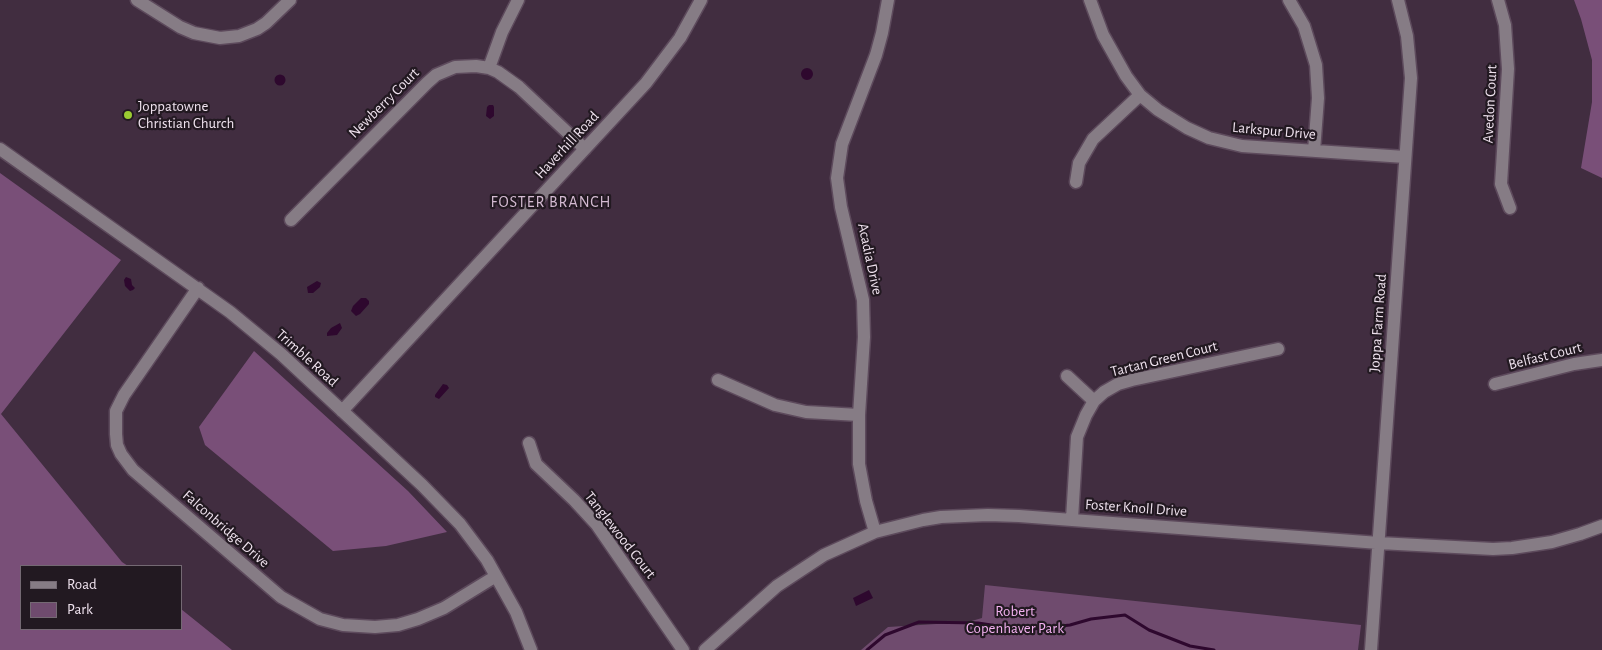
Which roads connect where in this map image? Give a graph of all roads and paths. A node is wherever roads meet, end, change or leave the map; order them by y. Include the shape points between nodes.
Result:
1 (137, 0) edge
2 (290, 0) edge
3 (518, 0) edge
4 (701, 0) edge
5 (888, 0) edge
6 (1090, 0) edge
7 (1289, 0) edge
8 (1398, 0) edge
9 (1498, 0) edge
10 (489, 68) junction
11 (1140, 95) junction
12 (0, 149) edge
13 (585, 149) junction
14 (1314, 151) junction
15 (1406, 157) junction
16 (1076, 182) dead end
17 (1510, 208) dead end
18 (291, 220) dead end
19 (198, 288) junction
20 (1278, 349) dead end
21 (1602, 360) edge
22 (1067, 376) dead end
23 (718, 380) dead end
24 (1495, 384) dead end
25 (1094, 401) junction
26 (342, 411) junction
27 (859, 415) junction
28 (529, 443) dead end
29 (1072, 520) junction
30 (1602, 526) edge
31 (875, 532) junction
32 (1379, 542) junction
33 (496, 576) junction
34 (531, 650) edge
35 (683, 650) edge
36 (705, 650) edge
37 (1371, 650) edge

1 - 2 street via 180,28 220,38 239,36 256,29
3 - 10 street
4 - 13 street, Haverhill Road via 660,66
5 - 27 street, Acadia Drive via 882,33 846,129 838,167 841,207 863,300
6 - 11 street, Larkspur Drive via 1112,54
7 - 14 street via 1309,38 1316,65 1318,98
8 - 15 street, Joppa Farm Road via 1407,36 1411,78
9 - 17 street, Avedon Court via 1505,25 1508,69 1501,184
10 - 13 street, Newberry Court via 519,87
10 - 18 street, Newberry Court via 454,67 436,75
11 - 14 street, Larkspur Drive via 1170,120 1209,138 1242,146
11 - 16 street via 1089,145 1079,163
12 - 19 street, Trimble Road
13 - 26 street, Haverhill Road
14 - 15 street, Larkspur Drive
15 - 32 street, Joppa Farm Road
19 - 26 street, Trimble Road via 281,354
19 - 33 street, Falconbridge Drive via 116,411 117,445 133,470 281,597 320,620 343,626 398,625 444,608
20 - 25 street, Tartan Green Court via 1118,384
21 - 24 street, Belfast Court
22 - 25 street
23 - 27 street via 775,405 806,412
25 - 29 street, Tartan Green Court via 1077,437
26 - 33 street, Trimble Road via 441,504 472,540
27 - 31 street, Acadia Drive via 859,464
28 - 35 street, Tanglewood Court via 536,464 596,525
29 - 31 street, Foster Knoll Drive via 959,516 924,520
29 - 32 street, Foster Knoll Drive
30 - 32 street, Foster Knoll Drive via 1552,542 1512,548
31 - 36 street, Foster Knoll Drive via 824,555 792,575
32 - 37 street, Joppa Farm Road
33 - 34 street, Trimble Road via 516,612

